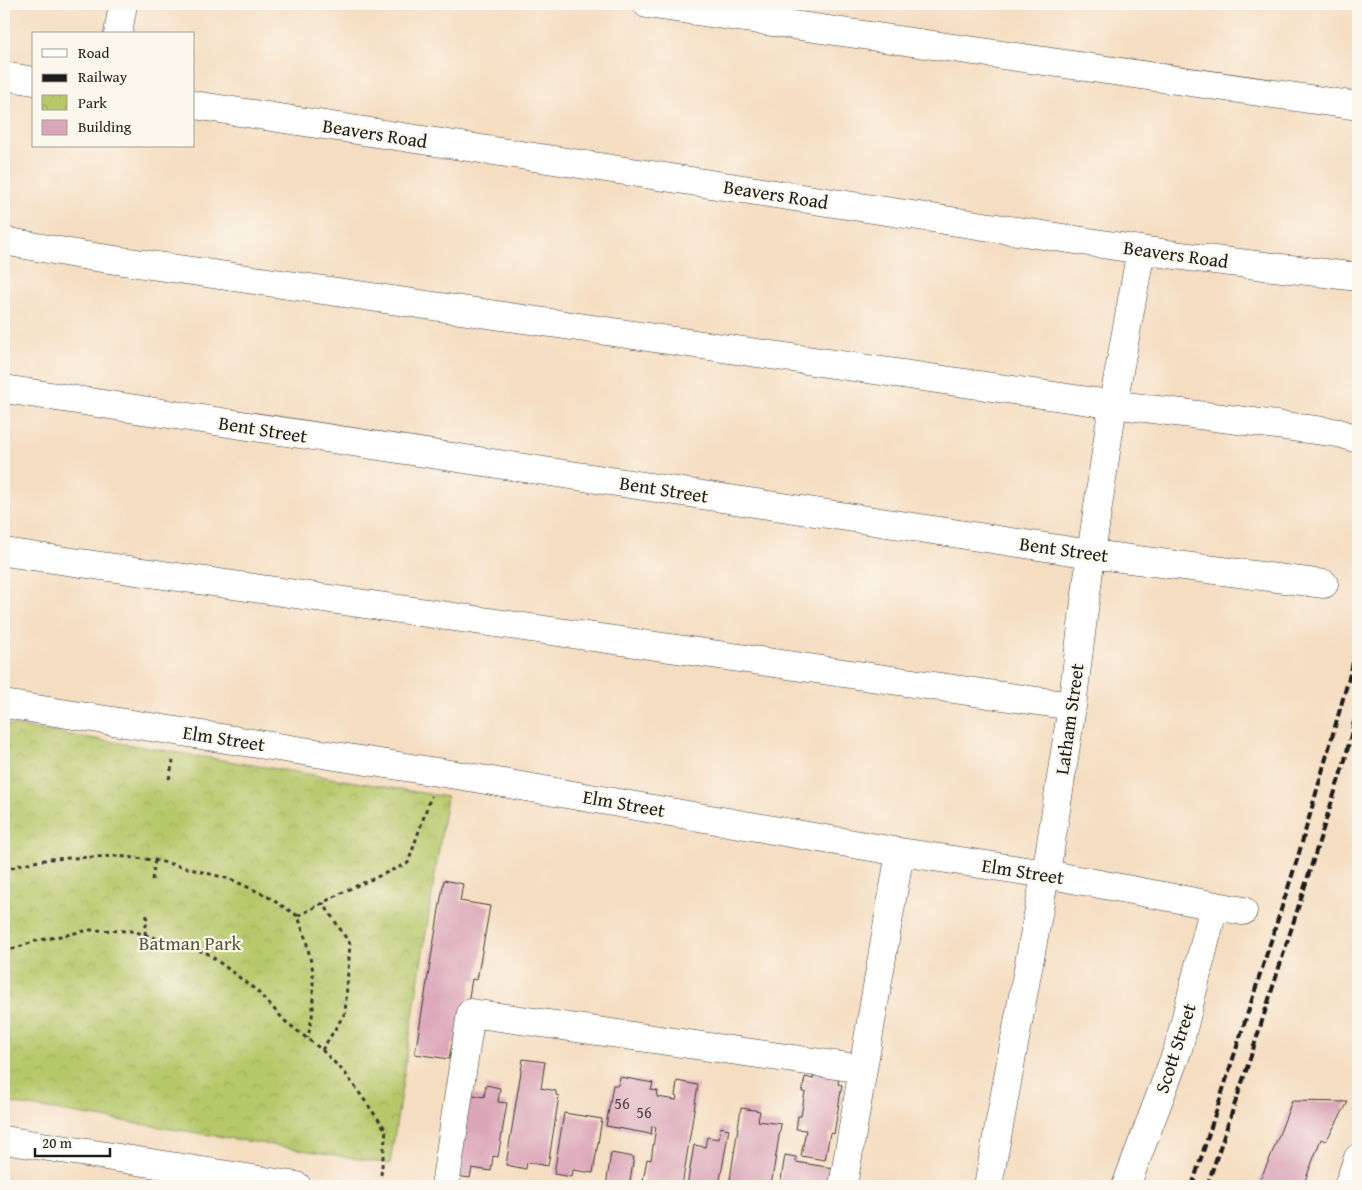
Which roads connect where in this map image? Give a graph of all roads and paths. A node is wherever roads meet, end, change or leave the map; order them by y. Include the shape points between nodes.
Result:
1 (123, 4) edge
2 (647, 4) edge
3 (118, 32) edge
4 (4, 76) edge
5 (32, 81) edge
6 (195, 105) edge
7 (1358, 106) edge
8 (4, 241) edge
9 (1141, 250) junction
10 (1358, 277) edge
11 (4, 389) edge
12 (1113, 404) junction
13 (1358, 438) edge
14 (4, 552) edge
15 (1091, 554) junction
16 (1324, 584) dead end
17 (4, 704) edge
18 (1072, 706) junction
19 (173, 761) dead end
20 (439, 772) junction
21 (169, 780) dead end
22 (900, 852) junction
23 (155, 860) junction
24 (4, 872) edge
25 (1046, 874) junction
26 (152, 880) dead end
27 (323, 903) junction
28 (1214, 906) junction
29 (1243, 911) dead end
30 (147, 915) dead end
31 (298, 916) junction
32 (145, 934) junction
33 (4, 952) edge
34 (308, 1038) junction
35 (322, 1050) junction
36 (863, 1069) junction
37 (4, 1140) edge
38 (1358, 1158) edge
39 (381, 1175) dead end
40 (298, 1186) edge
41 (445, 1186) edge
42 (842, 1186) edge
43 (988, 1186) edge
44 (1126, 1186) edge
45 (1348, 1186) edge

1 - 3 street
2 - 7 street
4 - 5 street
6 - 9 street, Beavers Road
8 - 12 street via 80,255
9 - 10 street, Beavers Road
9 - 12 street, Latham Street
11 - 15 street, Bent Street
12 - 13 street
12 - 15 street, Latham Street
14 - 18 street
15 - 16 street, Bent Street
15 - 18 street, Latham Street
17 - 20 street, Elm Street
18 - 25 street, Latham Street
19 - 21 path
20 - 22 street, Elm Street
20 - 27 path via 408,863
22 - 25 street, Elm Street
22 - 36 street
23 - 24 path via 116,856 50,859 18,865
23 - 26 path
23 - 31 path via 230,879 265,895
25 - 28 street, Elm Street
25 - 43 street, Latham Street
27 - 31 path
27 - 35 path via 350,944 345,1013
28 - 29 street, Elm Street
28 - 44 street, Scott Street via 1178,1049
30 - 32 path
31 - 34 path via 313,972 313,1011
32 - 33 path via 90,930 36,941
32 - 34 path via 207,953 256,990 286,1022
34 - 35 path
35 - 39 path via 345,1073 386,1130
36 - 41 street via 472,1012
36 - 42 street
37 - 40 street
38 - 45 street

